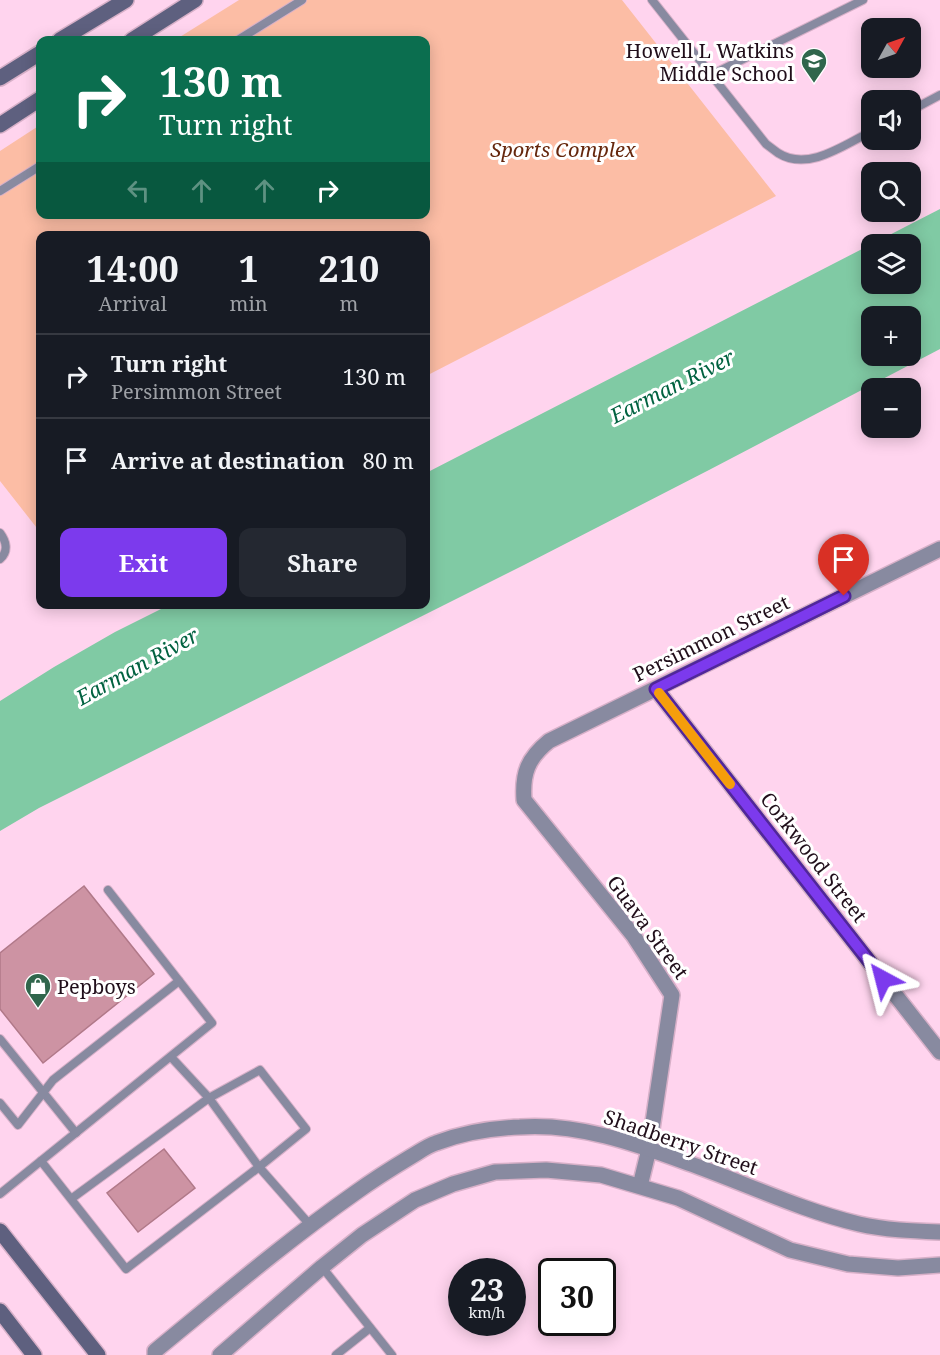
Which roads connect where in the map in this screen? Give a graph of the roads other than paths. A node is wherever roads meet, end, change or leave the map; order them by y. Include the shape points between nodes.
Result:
1 (126, 0) edge
2 (195, 0) edge
3 (302, 0) edge
4 (652, 0) edge
5 (863, 0) edge
6 (67, 36) edge
7 (138, 36) edge
8 (244, 36) edge
9 (36, 56) edge
10 (711, 75) junction
11 (0, 78) edge
12 (940, 95) edge
13 (36, 102) edge
14 (921, 105) edge
15 (0, 125) edge
16 (861, 137) edge
17 (36, 169) edge
18 (0, 192) edge
19 (0, 533) edge
20 (940, 549) edge
21 (0, 559) edge
22 (656, 689) junction
23 (523, 786) joint
24 (108, 890) dead end
25 (179, 981) junction
26 (0, 1039) edge
27 (940, 1052) edge
28 (171, 1057) junction
29 (43, 1092) junction
30 (208, 1098) junction
31 (0, 1103) edge
32 (76, 1133) junction
33 (649, 1149) junction
34 (40, 1161) junction
35 (260, 1167) junction
36 (640, 1186) junction
37 (0, 1194) edge
38 (71, 1200) junction
39 (310, 1225) junction
40 (0, 1231) edge
41 (940, 1232) edge
42 (940, 1265) edge
43 (322, 1267) junction
44 (0, 1311) edge
45 (370, 1328) junction
46 (34, 1355) edge
47 (98, 1355) edge
48 (155, 1355) edge
49 (220, 1355) edge
50 (336, 1355) edge
51 (392, 1355) edge

1 - 6 street
2 - 7 street
3 - 8 lane
4 - 10 lane
5 - 10 lane
9 - 11 street
10 - 16 lane via 766,144 779,154 812,159
12 - 14 lane
13 - 15 street
17 - 18 lane
19 - 21 lane via 6,547
20 - 22 street, Persimmon Street
22 - 23 street, Persimmon Street via 549,741 530,760
22 - 27 street, Corkwood Street
23 - 33 street, Guava Street via 524,800 633,935 672,995
24 - 25 lane
25 - 28 lane via 212,1023
25 - 29 lane
26 - 29 lane
28 - 30 lane
28 - 32 lane
29 - 31 lane via 18,1125
29 - 32 lane
30 - 35 lane
30 - 35 lane via 260,1070 306,1129
30 - 38 lane
32 - 34 lane
33 - 36 street, Guava Street
33 - 39 street, Shadberry Street via 575,1129 521,1126 462,1135 434,1143 385,1172
33 - 41 street, Shadberry Street via 807,1209 861,1225
34 - 37 lane
34 - 38 lane
35 - 38 lane via 126,1269
35 - 39 lane
36 - 42 street via 678,1198 790,1250 848,1264 898,1268
36 - 43 street via 602,1175 546,1170 495,1172 415,1200 362,1234
39 - 48 street, Shadberry Street via 155,1351
40 - 47 street
43 - 45 lane
43 - 49 street
44 - 46 street
45 - 50 lane
45 - 51 lane

